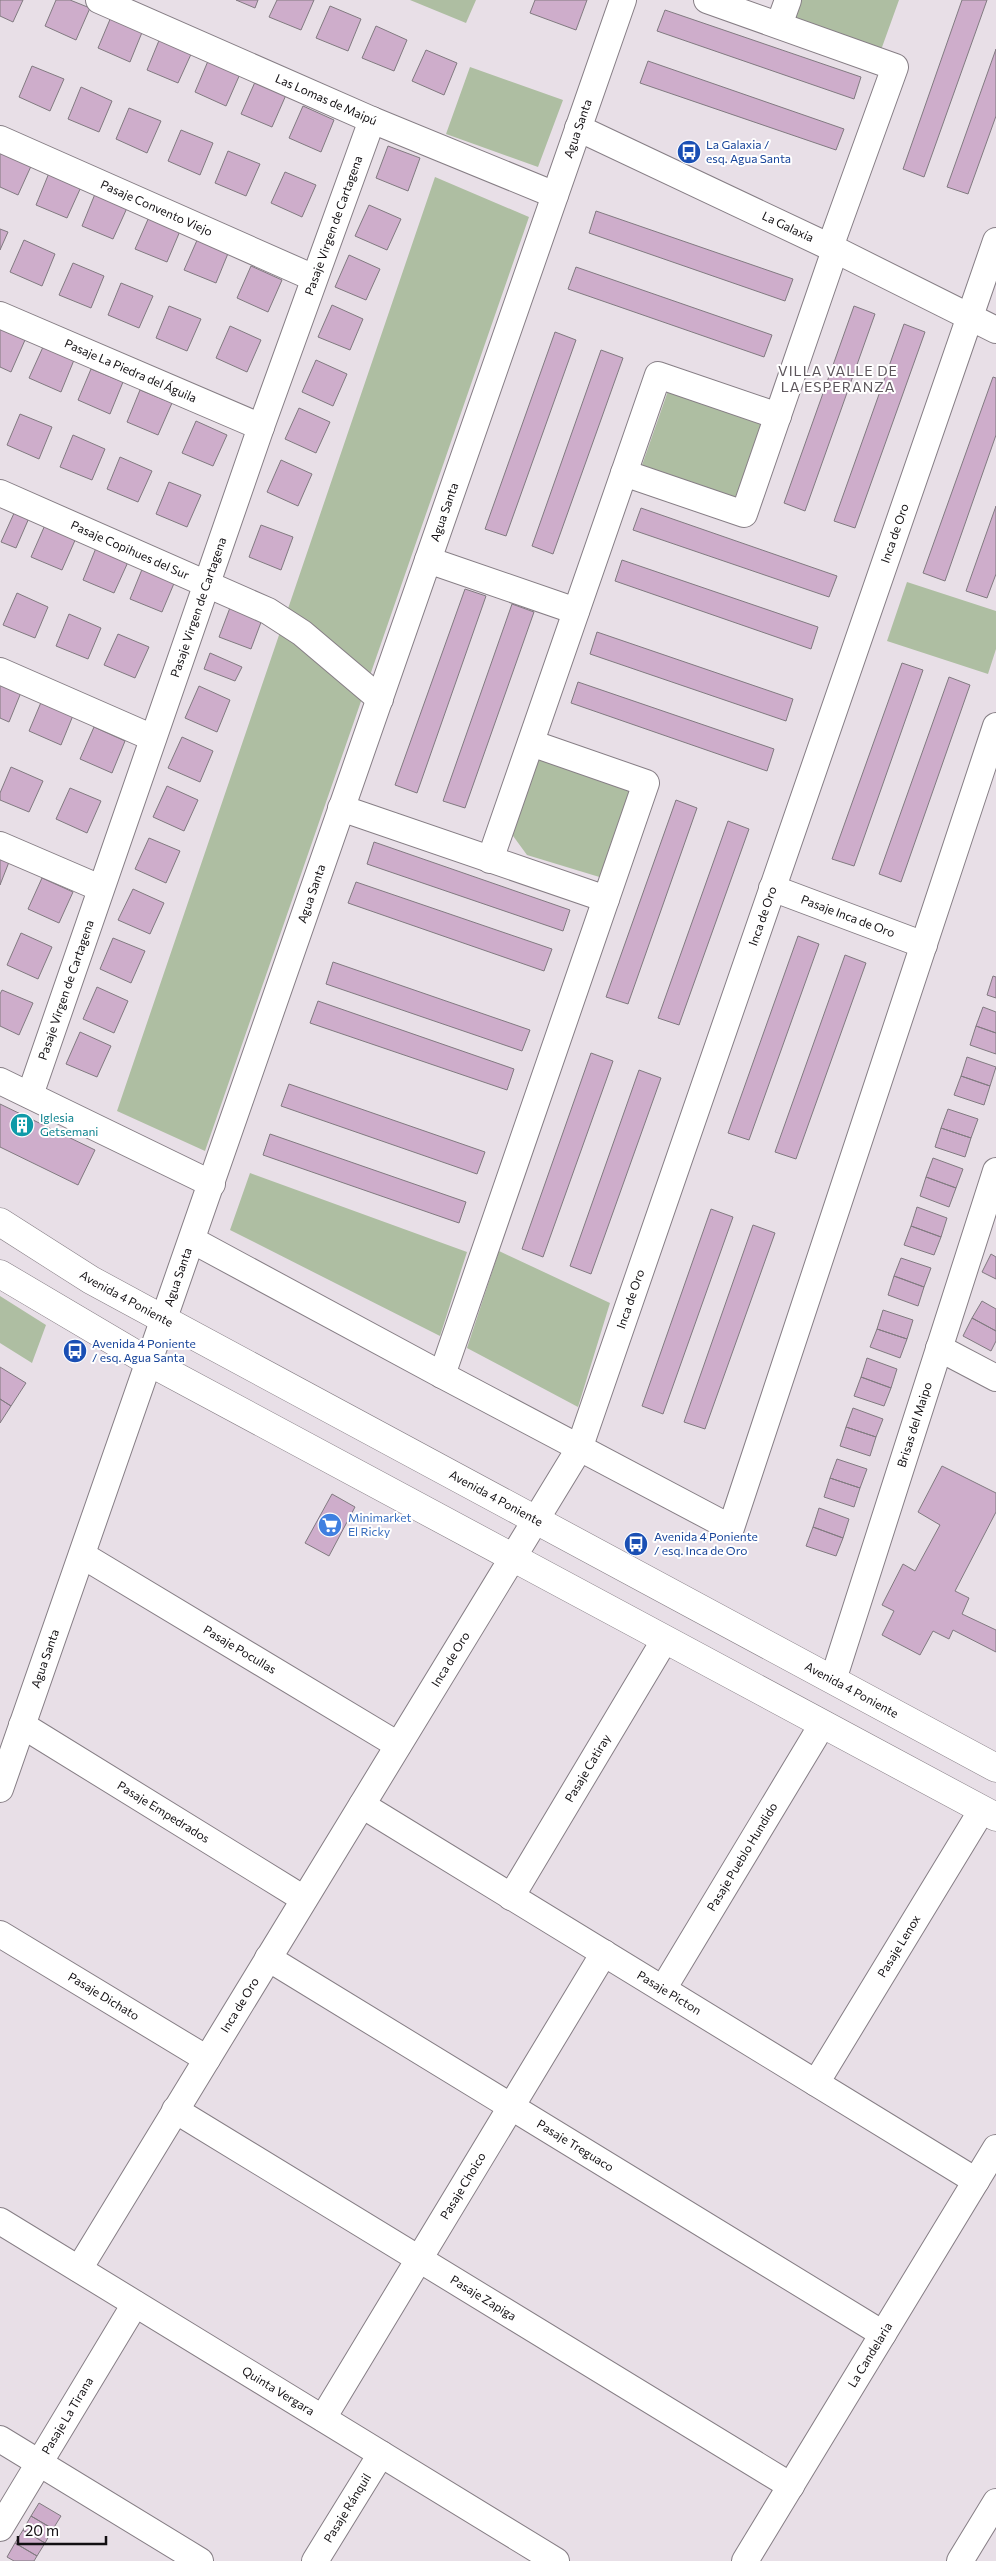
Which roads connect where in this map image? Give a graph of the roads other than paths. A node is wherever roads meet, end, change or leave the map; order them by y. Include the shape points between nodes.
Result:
1 (99, 0) edge
2 (623, 0) edge
3 (707, 0) edge
4 (788, 0) edge
5 (779, 25) junction
6 (372, 120) junction
7 (578, 128) junction
8 (0, 139) edge
9 (555, 195) junction
10 (996, 241) edge
11 (833, 249) junction
12 (314, 278) junction
13 (0, 315) edge
14 (970, 317) junction
15 (996, 330) edge
16 (778, 416) junction
17 (261, 427) junction
18 (624, 473) junction
19 (0, 493) edge
20 (428, 560) junction
21 (207, 584) junction
22 (576, 611) junction
23 (0, 671) edge
24 (380, 699) junction
25 (996, 726) edge
26 (153, 738) junction
27 (531, 743) junction
28 (341, 808) junction
29 (0, 845) edge
30 (490, 860) junction
31 (100, 888) junction
32 (772, 888) junction
33 (606, 899) junction
34 (924, 945) junction
35 (0, 1081) edge
36 (30, 1096) junction
37 (994, 1183) edge
38 (212, 1184) junction
39 (0, 1222) edge
40 (192, 1240) junction
41 (0, 1274) edge
42 (163, 1320) junction
43 (940, 1348) junction
44 (149, 1362) junction
45 (442, 1375) junction
46 (996, 1378) edge
47 (579, 1449) junction
48 (536, 1519) junction
49 (82, 1555) junction
50 (512, 1558) junction
51 (664, 1640) junction
52 (833, 1680) junction
53 (22, 1725) junction
54 (822, 1725) junction
55 (916, 1725) junction
56 (398, 1745) junction
57 (895, 1763) junction
58 (996, 1768) edge
59 (0, 1789) edge
60 (362, 1805) junction
61 (989, 1813) edge
62 (511, 1897) junction
63 (304, 1899) junction
64 (0, 1934) edge
65 (604, 1953) junction
66 (268, 1958) junction
67 (662, 1989) junction
68 (207, 2059) junction
69 (816, 2083) junction
70 (511, 2107) junction
71 (175, 2110) junction
72 (996, 2148) edge
73 (976, 2180) junction
74 (0, 2221) edge
75 (419, 2259) junction
76 (79, 2269) junction
77 (135, 2304) junction
78 (883, 2334) junction
79 (323, 2418) junction
80 (0, 2439) edge
81 (381, 2454) junction
82 (39, 2463) junction
83 (790, 2486) junction
84 (996, 2502) edge
85 (0, 2528) edge
86 (528, 2554) edge
87 (200, 2561) edge
88 (315, 2561) edge
89 (556, 2561) edge
90 (745, 2561) edge
91 (960, 2561) edge

1 - 6 street, Las Lomas de Maipú
2 - 7 street, Agua Santa
3 - 5 street
4 - 5 street
5 - 11 street via 895,67
6 - 9 street, Las Lomas de Maipú
6 - 12 street, Pasaje Virgen de Cartagena
7 - 9 street, Agua Santa
7 - 11 street, La Galaxia
8 - 12 street, Pasaje Convento Viejo
9 - 20 street, Agua Santa
10 - 14 street, Inca de Oro
11 - 14 street, La Galaxia
11 - 16 street
12 - 17 street, Pasaje Virgen de Cartagena
13 - 17 street, Pasaje La Piedra del Águila
14 - 15 street, La Galaxia
14 - 32 street, Inca de Oro
16 - 18 street via 658,375
16 - 18 street via 744,514
17 - 21 street, Pasaje Virgen de Cartagena
18 - 22 street
19 - 21 street, Pasaje Copihues del Sur
20 - 22 street
20 - 24 street, Agua Santa
21 - 24 street, Pasaje Copihues del Sur via 268,611 302,633
21 - 26 street, Pasaje Virgen de Cartagena
22 - 27 street
23 - 26 street
24 - 28 street, Agua Santa
25 - 34 street
26 - 31 street, Pasaje Virgen de Cartagena
27 - 30 street
27 - 33 street via 646,783
28 - 30 street
28 - 38 street, Agua Santa
29 - 31 street
30 - 33 street
31 - 36 street, Pasaje Virgen de Cartagena
32 - 34 street, Pasaje Inca de Oro
32 - 47 street, Inca de Oro
33 - 45 street
34 - 47 street via 731,1528
35 - 36 street
36 - 38 street
37 - 43 street, Brisas del Maipo
38 - 40 street, Agua Santa
39 - 42 street, Avenida 4 Poniente via 91,1280
40 - 42 street, Agua Santa
40 - 45 street
41 - 44 street
42 - 44 street, Agua Santa
42 - 48 street, Avenida 4 Poniente
43 - 46 street
43 - 52 street, Brisas del Maipo
44 - 49 street, Agua Santa
44 - 50 street
45 - 47 street
47 - 48 street, Inca de Oro
48 - 50 street, Inca de Oro
48 - 52 street, Avenida 4 Poniente
49 - 53 street, Agua Santa
49 - 56 street, Pasaje Pocullas
50 - 51 street
50 - 56 street, Inca de Oro
51 - 54 street
51 - 62 street, Pasaje Catiray
52 - 55 street, Avenida 4 Poniente
53 - 59 street, Agua Santa
53 - 63 street, Pasaje Empedrados
54 - 57 street
54 - 67 street, Pasaje Pueblo Hundido
55 - 57 street
55 - 58 street, Avenida 4 Poniente
56 - 60 street, Inca de Oro
57 - 61 street
60 - 62 street, Pasaje Picton
60 - 63 street, Inca de Oro
61 - 69 street, Pasaje Lenox
62 - 65 street, Pasaje Picton
63 - 66 street, Inca de Oro
64 - 68 street, Pasaje Dichato
65 - 67 street, Pasaje Picton
65 - 70 street, Pasaje Choico
66 - 68 street, Inca de Oro
66 - 70 street, Pasaje Treguaco
67 - 69 street, Pasaje Picton
68 - 71 street, Inca de Oro
69 - 73 street, Pasaje Picton
70 - 75 street, Pasaje Choico
70 - 78 street, Pasaje Treguaco
71 - 75 street, Pasaje Zapiga
71 - 76 street, Inca de Oro
72 - 73 street, La Candelaria
73 - 78 street, La Candelaria
74 - 76 street, Quinta Vergara
75 - 79 street, Pasaje Choico
75 - 83 street, Pasaje Zapiga
76 - 77 street, Quinta Vergara
77 - 79 street, Quinta Vergara
77 - 82 street, Pasaje La Tirana
78 - 83 street, La Candelaria
79 - 81 street, Quinta Vergara
80 - 82 street
81 - 86 street, Quinta Vergara
81 - 88 street, Pasaje Ránquil
82 - 85 street, Pasaje La Tirana
82 - 87 street
83 - 90 street, La Candelaria
84 - 91 street
86 - 89 street, Quinta Vergara

